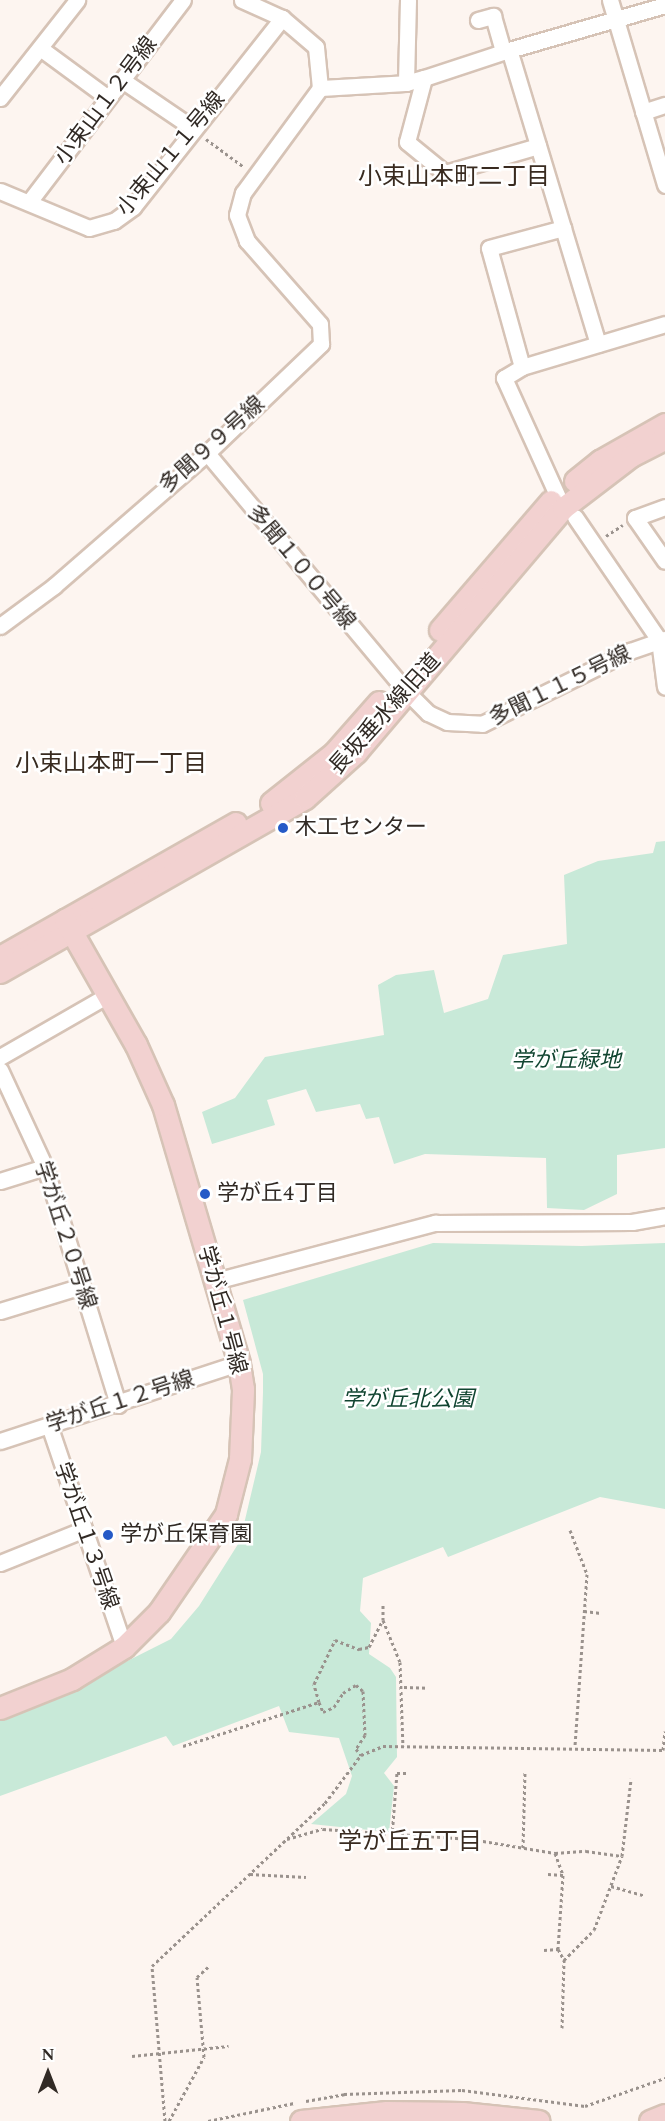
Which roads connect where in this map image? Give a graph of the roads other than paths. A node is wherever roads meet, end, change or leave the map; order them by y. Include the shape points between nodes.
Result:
1 (78, 0) edge
2 (183, 0) edge
3 (242, 0) edge
4 (408, 0) edge
5 (610, 0) edge
6 (665, 5) edge
7 (282, 18) junction
8 (478, 20) dead end
9 (616, 20) junction
10 (40, 48) junction
11 (506, 51) junction
12 (424, 78) junction
13 (122, 80) junction
14 (406, 83) junction
15 (320, 88) junction
16 (0, 98) edge
17 (108, 98) junction
18 (665, 105) edge
19 (643, 112) junction
20 (194, 129) junction
21 (538, 146) junction
22 (665, 185) edge
23 (0, 191) edge
24 (29, 202) junction
25 (563, 228) junction
26 (665, 324) edge
27 (598, 344) junction
28 (522, 367) junction
29 (665, 424) edge
30 (665, 439) edge
31 (207, 453) junction
32 (565, 507) junction
33 (665, 507) edge
34 (665, 561) edge
35 (0, 626) edge
36 (662, 639) edge
37 (665, 682) edge
38 (402, 685) junction
39 (69, 927) junction
40 (0, 957) edge
41 (0, 972) edge
42 (108, 995) junction
43 (0, 1057) edge
44 (0, 1070) edge
45 (45, 1167) junction
46 (0, 1181) edge
47 (665, 1216) edge
48 (215, 1281) junction
49 (82, 1286) junction
50 (0, 1311) edge
51 (239, 1363) junction
52 (118, 1405) junction
53 (50, 1425) junction
54 (0, 1441) edge
55 (82, 1530) junction
56 (0, 1563) edge
57 (124, 1647) junction
58 (0, 1708) edge
59 (665, 2115) edge
60 (301, 2121) edge
61 (539, 2121) edge
62 (651, 2121) edge

1 - 10 street
2 - 13 street, 小束山１２号線
3 - 7 street
4 - 14 street
5 - 9 street
6 - 9 street
7 - 15 street via 316,47
7 - 20 street, 小束山１１号線
8 - 11 street via 492,16
9 - 11 street
9 - 19 street
10 - 16 street
10 - 17 street
11 - 12 street
11 - 21 street
12 - 14 street
12 - 21 street via 407,142 446,173
13 - 17 street, 小束山１２号線
13 - 20 street
14 - 15 street
15 - 31 street, 多聞９９号線 via 243,193 237,215 247,241 320,324 321,344
17 - 24 street, 小束山１２号線
18 - 19 street
19 - 22 street
20 - 24 street, 小束山１１号線 via 133,207 114,221 89,228
21 - 25 street
23 - 24 street, 小束山１１号線
25 - 27 street
25 - 28 street via 489,248
26 - 27 street
27 - 28 street
28 - 32 street via 504,378
29 - 32 street, 長坂垂水線旧道 via 600,460
30 - 32 street, 長坂垂水線旧道 via 631,456
31 - 35 street, 多聞９９号線 via 54,586
31 - 38 street, 多聞１００号線
32 - 36 street
32 - 38 street, 長坂垂水線旧道
33 - 34 street via 635,518
36 - 37 street
36 - 38 street, 多聞１１５号線 via 482,724 447,722 428,712
38 - 39 street, 長坂垂水線旧道 via 356,752 305,798
39 - 40 street, 長坂垂水線旧道
39 - 41 street, 長坂垂水線旧道
39 - 42 street, 学が丘１号線
42 - 43 street
42 - 48 street, 学が丘１号線 via 156,1085
44 - 45 street, 学が丘２０号線
45 - 46 street
45 - 49 street, 学が丘２０号線
47 - 48 street via 632,1222 435,1223
48 - 51 street, 学が丘１号線
49 - 50 street
49 - 52 street, 学が丘２０号線
51 - 52 street, 学が丘１２号線
51 - 57 street, 学が丘１号線 via 243,1389 240,1459 226,1514 159,1612
52 - 53 street, 学が丘１２号線
53 - 54 street, 学が丘１２号線
53 - 55 street, 学が丘１３号線
55 - 56 street
55 - 57 street, 学が丘１３号線
57 - 58 street, 学が丘１号線 via 72,1679
59 - 62 street
60 - 61 street via 387,2112 462,2113

